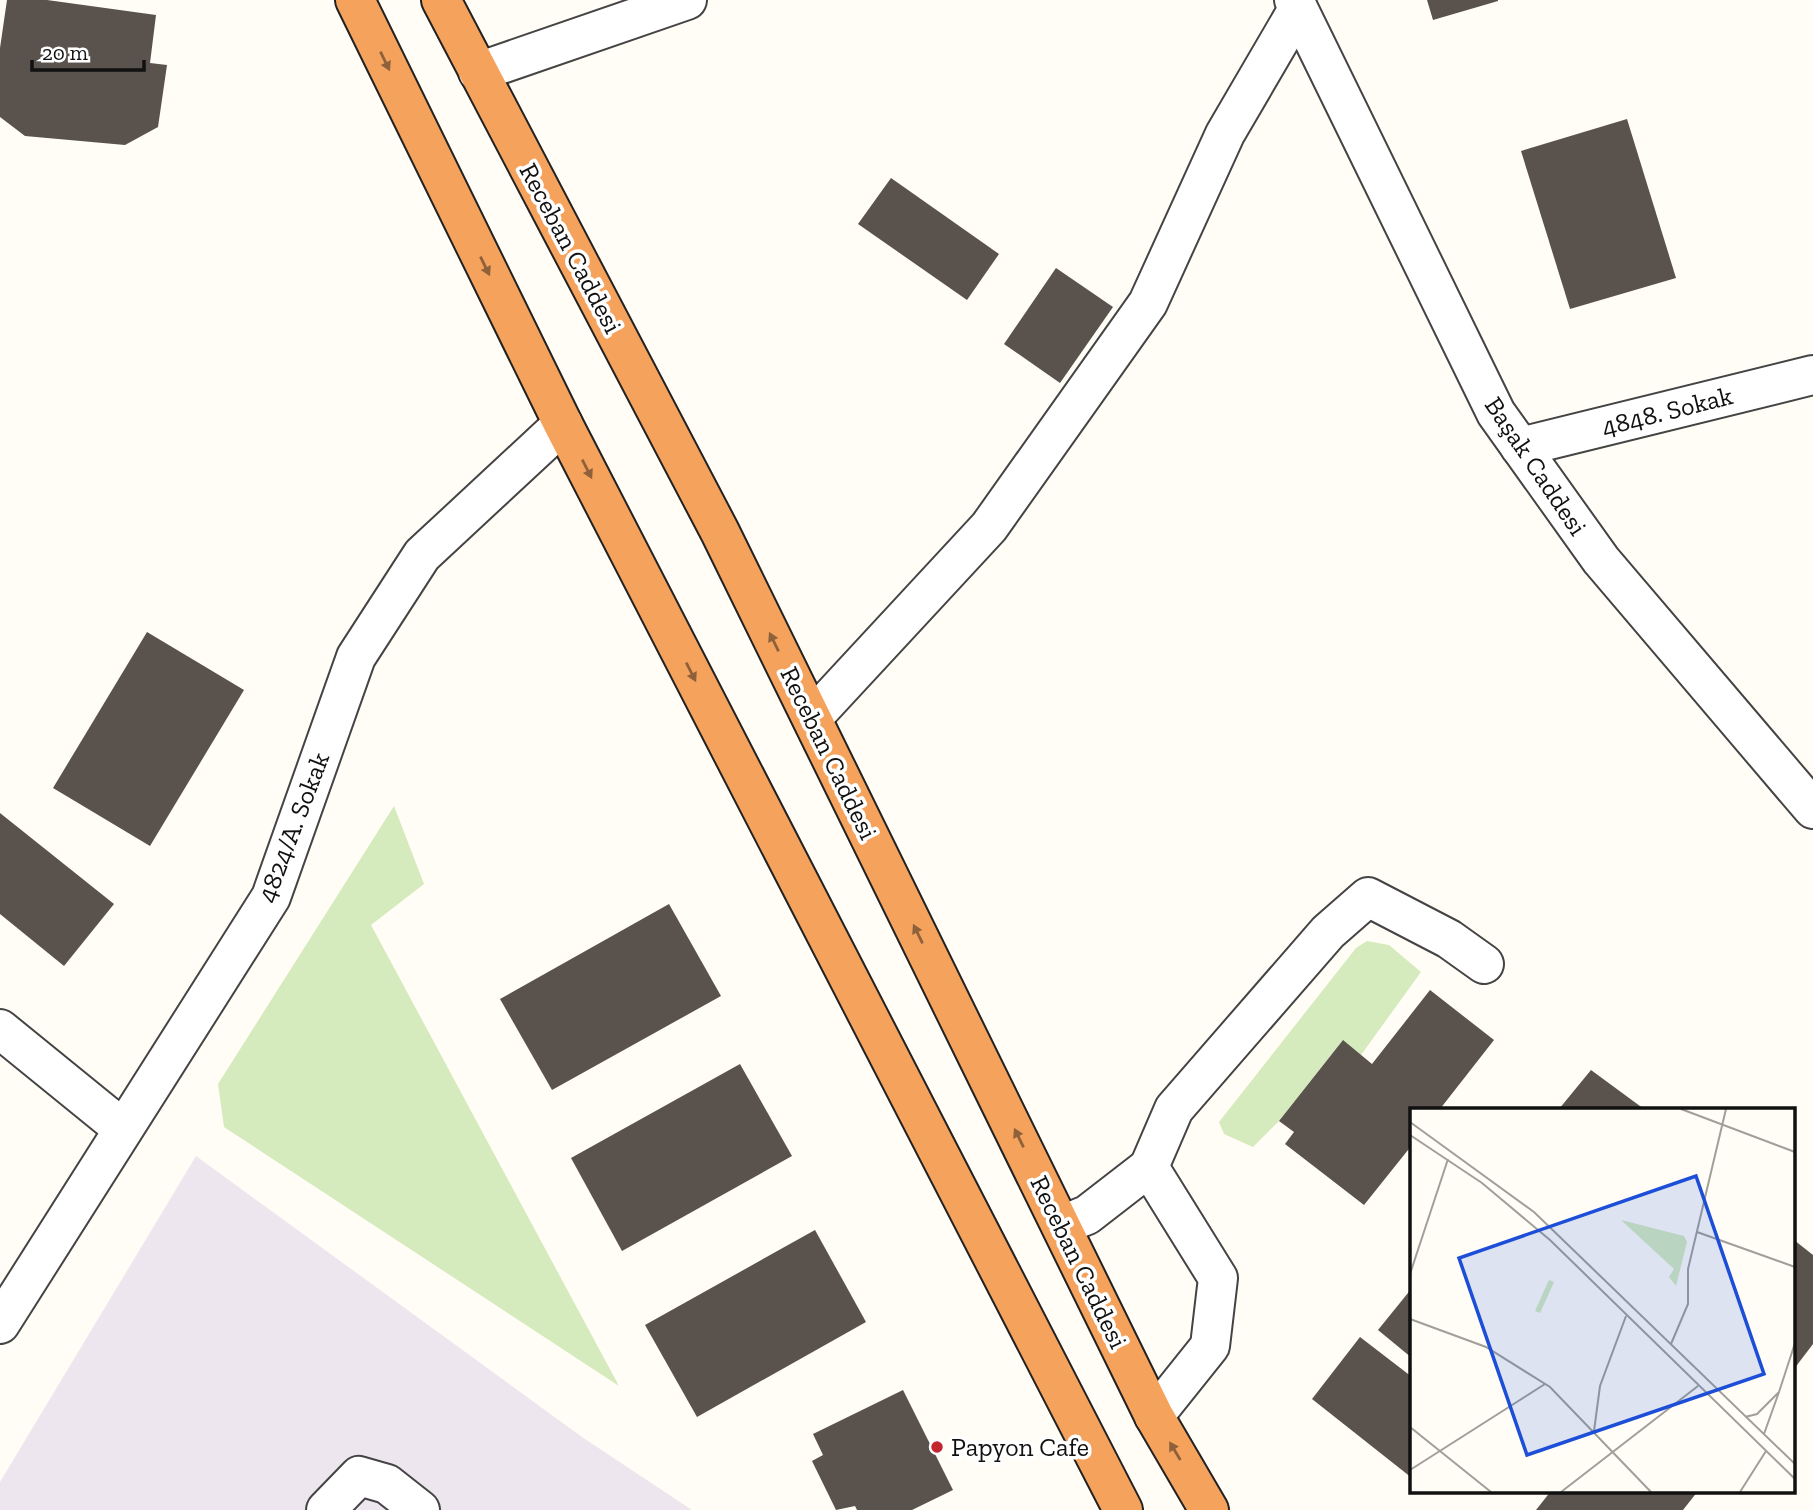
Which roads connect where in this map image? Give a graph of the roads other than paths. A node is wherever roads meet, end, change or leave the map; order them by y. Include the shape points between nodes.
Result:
1 (355, 0) edge
2 (441, 0) edge
3 (687, 0) edge
4 (1296, 5) edge
5 (478, 72) junction
6 (1813, 375) edge
7 (563, 424) junction
8 (1520, 447) junction
9 (812, 718) junction
10 (1813, 809) edge
11 (1484, 964) dead end
12 (0, 1029) edge
13 (123, 1129) junction
14 (1149, 1167) junction
15 (1062, 1225) junction
16 (0, 1324) edge
17 (1154, 1416) junction
18 (326, 1510) edge
19 (420, 1510) edge
20 (1124, 1510) edge
21 (1209, 1510) edge

1 -> 7 highway
2 - 5 highway, Receban Caddesi
3 - 5 street
4 - 8 street, Başak Caddesi via 1496,413
4 - 9 street via 1225,134 1148,303 989,527
9 -> 5 highway, Receban Caddesi via 720,532
6 - 8 street, 4848. Sokak
7 - 13 street, 4824/A. Sokak via 422,555 356,657 271,897
7 -> 20 highway
8 - 10 street, Başak Caddesi via 1601,560
15 -> 9 highway, Receban Caddesi
11 - 14 street via 1449,939 1368,897 1328,932 1174,1109
12 - 13 street
13 - 16 street, 4824/A. Sokak
14 - 15 street via 1087,1215
14 - 17 street via 1218,1278 1210,1346
15 - 17 highway, Receban Caddesi
21 -> 17 highway, Receban Caddesi
18 - 19 street via 359,1476 387,1484

